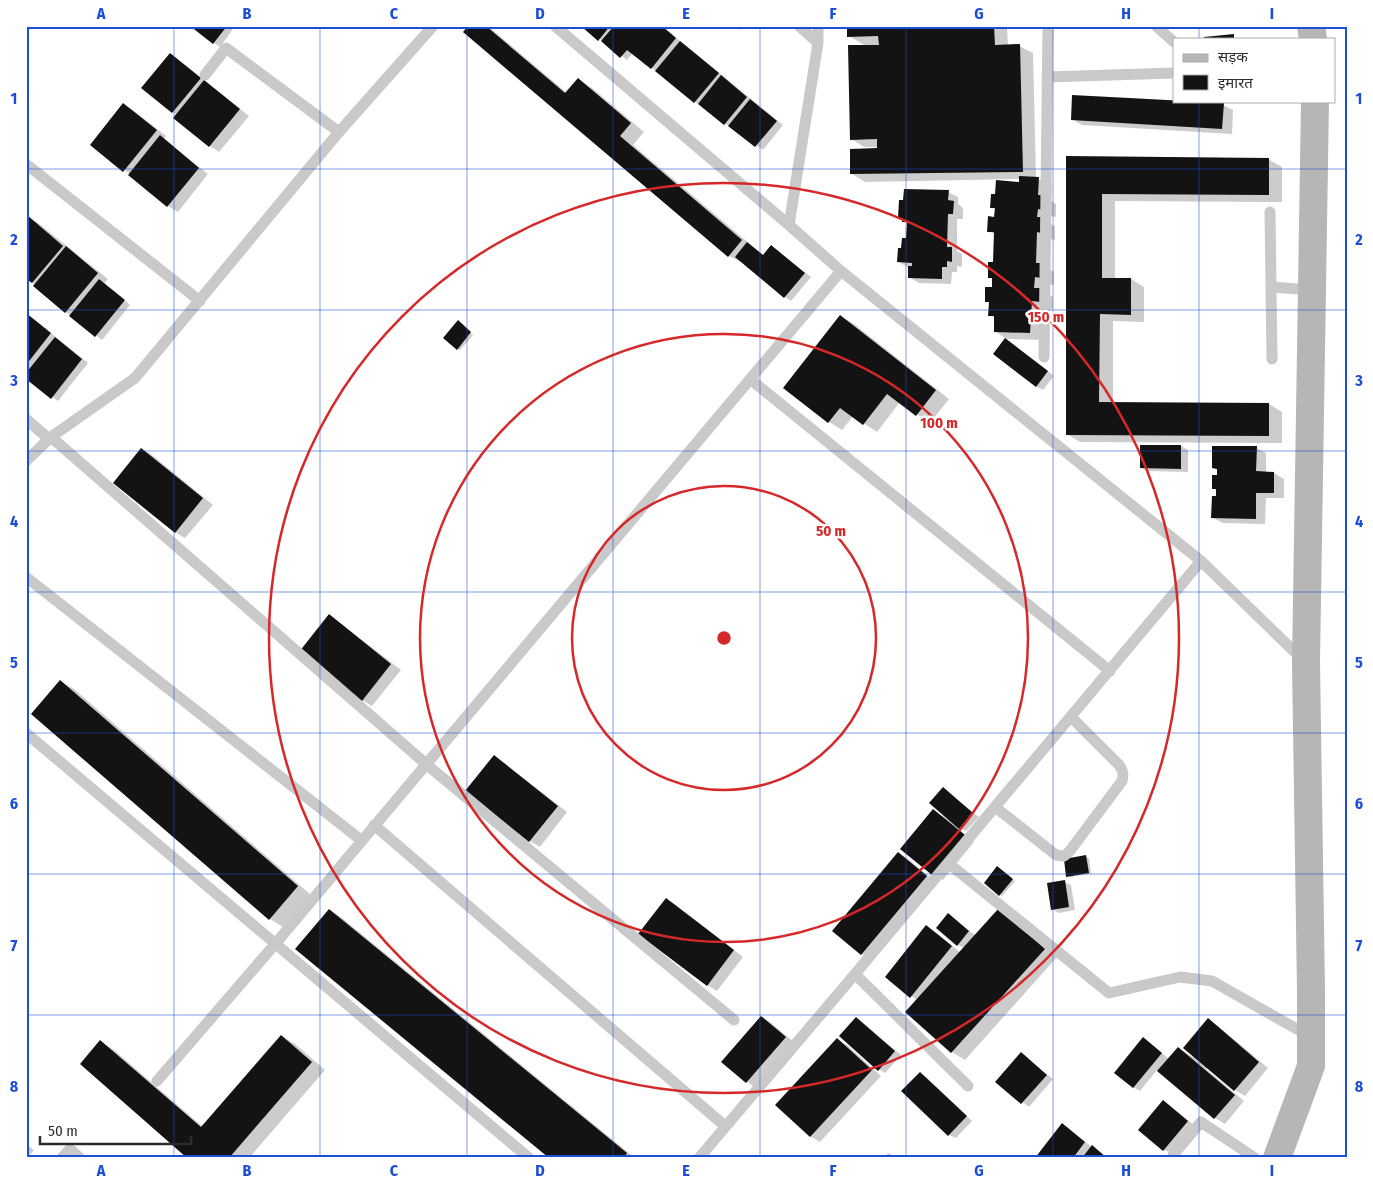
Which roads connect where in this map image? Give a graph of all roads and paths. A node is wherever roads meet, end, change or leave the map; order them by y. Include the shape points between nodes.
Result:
1 (433, 26) edge
2 (555, 26) edge
3 (799, 26) edge
4 (818, 26) edge
5 (1048, 26) edge
6 (1156, 26) edge
7 (1173, 41) edge
8 (818, 43) junction
9 (1173, 73) edge
10 (205, 75) dead end
11 (1048, 77) junction
12 (1315, 102) edge
13 (340, 132) junction
14 (26, 164) edge
15 (1270, 212) dead end
16 (789, 225) junction
17 (841, 271) junction
18 (1271, 287) junction
19 (1312, 290) junction
20 (200, 301) junction
21 (1044, 357) dead end
22 (1272, 359) dead end
23 (750, 379) junction
24 (26, 420) edge
25 (50, 438) junction
26 (26, 461) edge
27 (1201, 561) junction
28 (26, 577) edge
29 (1306, 662) junction
30 (1110, 670) junction
31 (1071, 717) junction
32 (26, 733) edge
33 (426, 764) junction
34 (995, 807) junction
35 (374, 825) junction
36 (361, 840) junction
37 (948, 863) junction
38 (276, 943) junction
39 (855, 974) junction
40 (734, 1020) dead end
41 (1311, 1037) junction
42 (157, 1081) dead end
43 (968, 1086) dead end
44 (725, 1126) junction
45 (1173, 1155) dead end
46 (62, 1158) edge
47 (80, 1158) edge
48 (529, 1158) edge
49 (699, 1158) edge
50 (1255, 1158) edge
51 (1278, 1158) edge

1 - 13 lane
2 - 16 lane
3 - 8 lane
4 - 8 lane
5 - 11 lane
6 - 7 lane
8 - 16 lane
9 - 11 lane
10 - 13 lane via 226,48
11 - 21 lane
12 - 19 street
13 - 20 lane
14 - 20 lane
15 - 18 lane
16 - 17 lane
17 - 23 lane
17 - 27 lane
18 - 19 lane
18 - 22 lane
19 - 29 street
20 - 25 lane via 135,378
23 - 30 lane
23 - 33 lane
24 - 25 lane
25 - 26 lane
25 - 33 lane
27 - 29 lane
27 - 30 lane
28 - 36 lane
29 - 41 street
30 - 31 lane
31 - 34 lane
31 - 34 lane via 1120,764 1123,776 1069,852 1064,856 1056,855
32 - 38 lane
33 - 35 lane
33 - 40 lane
34 - 37 lane
35 - 36 lane
35 - 44 lane
36 - 38 lane
37 - 39 lane
37 - 41 lane via 1108,993 1180,976 1212,981
38 - 42 lane
38 - 48 lane
39 - 43 lane
39 - 44 lane
41 - 51 street via 1311,1066
44 - 49 lane
45 - 50 lane via 1201,1122
46 - 47 lane via 70,1149

